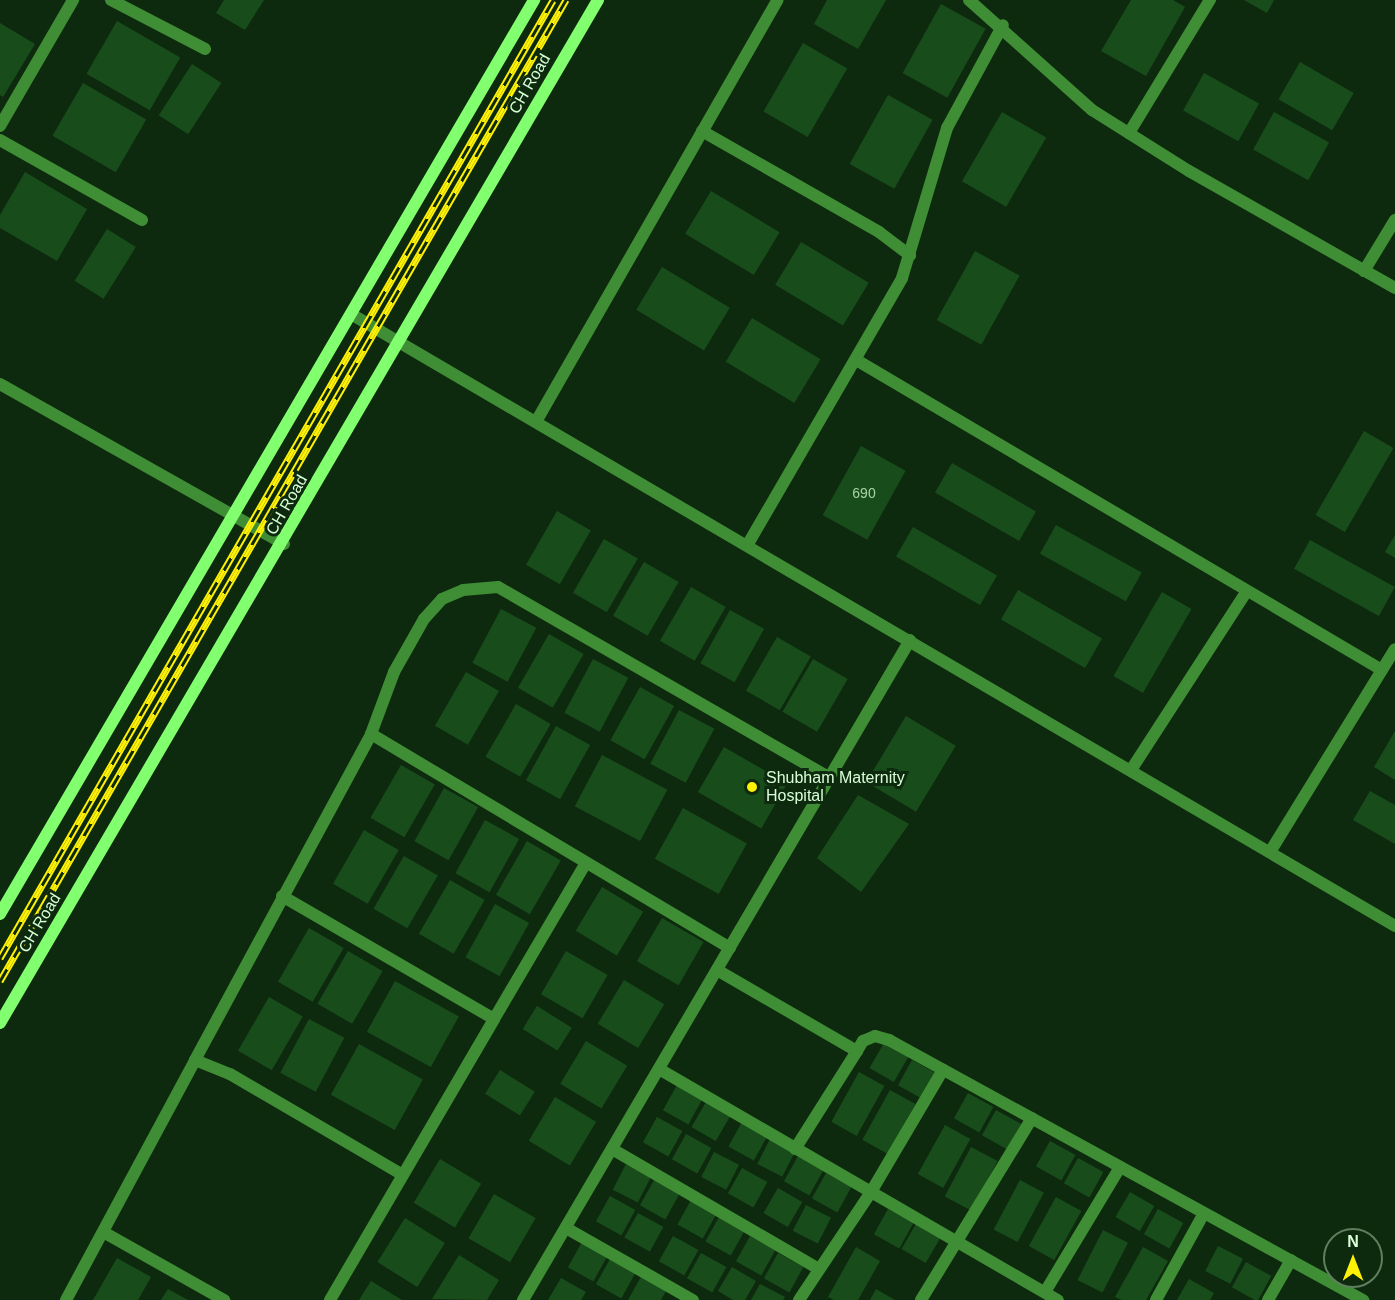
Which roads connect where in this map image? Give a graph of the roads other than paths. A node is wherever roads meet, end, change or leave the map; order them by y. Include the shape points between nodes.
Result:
1 (74, 0) edge
2 (111, 0) edge
3 (534, 0) edge
4 (598, 0) edge
5 (778, 0) edge
6 (969, 0) edge
7 (1210, 0) edge
8 (1002, 25) junction
9 (205, 49) dead end
10 (0, 126) edge
11 (702, 131) junction
12 (1129, 133) junction
13 (0, 140) edge
14 (142, 220) dead end
15 (1395, 220) edge
16 (910, 255) junction
17 (1364, 271) junction
18 (1395, 288) edge
19 (351, 314) junction
20 (402, 340) junction
21 (858, 361) junction
22 (0, 384) edge
23 (537, 420) junction
24 (235, 517) junction
25 (284, 544) junction
26 (748, 544) junction
27 (1247, 591) junction
28 (910, 640) junction
29 (1395, 649) edge
30 (1382, 670) junction
31 (371, 734) junction
32 (1131, 770) junction
33 (829, 777) junction
34 (1270, 852) junction
35 (586, 863) junction
36 (282, 896) junction
37 (0, 914) edge
38 (1395, 926) edge
39 (730, 948) junction
40 (717, 970) junction
41 (494, 1019) junction
42 (0, 1023) edge
43 (857, 1051) junction
44 (195, 1060) junction
45 (659, 1069) junction
46 (943, 1070) junction
47 (1032, 1118) junction
48 (612, 1149) junction
49 (795, 1149) junction
50 (1120, 1167) junction
51 (403, 1175) junction
52 (871, 1192) junction
53 (1204, 1213) junction
54 (566, 1228) junction
55 (105, 1233) junction
56 (956, 1241) junction
57 (1290, 1260) junction
58 (819, 1269) junction
59 (1045, 1292) junction
60 (66, 1300) edge
61 (224, 1300) edge
62 (330, 1300) edge
63 (523, 1300) edge
64 (693, 1300) edge
65 (799, 1300) edge
66 (921, 1300) edge
67 (1058, 1300) edge
68 (1156, 1300) edge
69 (1268, 1300) edge
70 (1363, 1300) edge

1 - 10 street
2 - 9 street
3 - 19 street
4 - 20 street, CH Road
5 - 11 street
6 - 8 street
7 - 12 street
8 - 12 street via 1042,67
8 - 16 street via 947,128
11 - 16 street via 879,232
11 - 23 street
12 - 17 street
13 - 14 street
15 - 17 street
16 - 21 street
17 - 18 street
19 - 20 street
19 - 24 street
20 - 23 street
20 - 25 street, CH Road
21 - 26 street
21 - 27 street
22 - 24 street
23 - 26 street
24 - 25 street
24 - 37 street
25 - 42 street, CH Road
26 - 28 street
27 - 30 street
27 - 32 street
28 - 32 street
28 - 33 street
29 - 30 street
30 - 34 street
31 - 33 street via 394,672 424,619 452,594 498,587
31 - 35 street
31 - 36 street
32 - 34 street
33 - 39 street
34 - 38 street
35 - 39 street
35 - 41 street
36 - 41 street
36 - 44 street
39 - 40 street
40 - 43 street
40 - 45 street
41 - 51 street
43 - 46 street via 863,1041 875,1036
43 - 49 street
44 - 51 street via 230,1074
44 - 55 street
45 - 48 street
45 - 49 street
46 - 47 street
46 - 52 street
47 - 50 street
47 - 56 street
48 - 54 street
48 - 58 street
49 - 52 street
50 - 53 street
50 - 59 street
51 - 62 street
52 - 56 street
52 - 58 street
53 - 57 street
53 - 68 street
54 - 63 street
54 - 64 street
55 - 60 street
55 - 61 street
56 - 59 street
56 - 66 street
57 - 69 street
57 - 70 street
58 - 65 street
59 - 67 street

